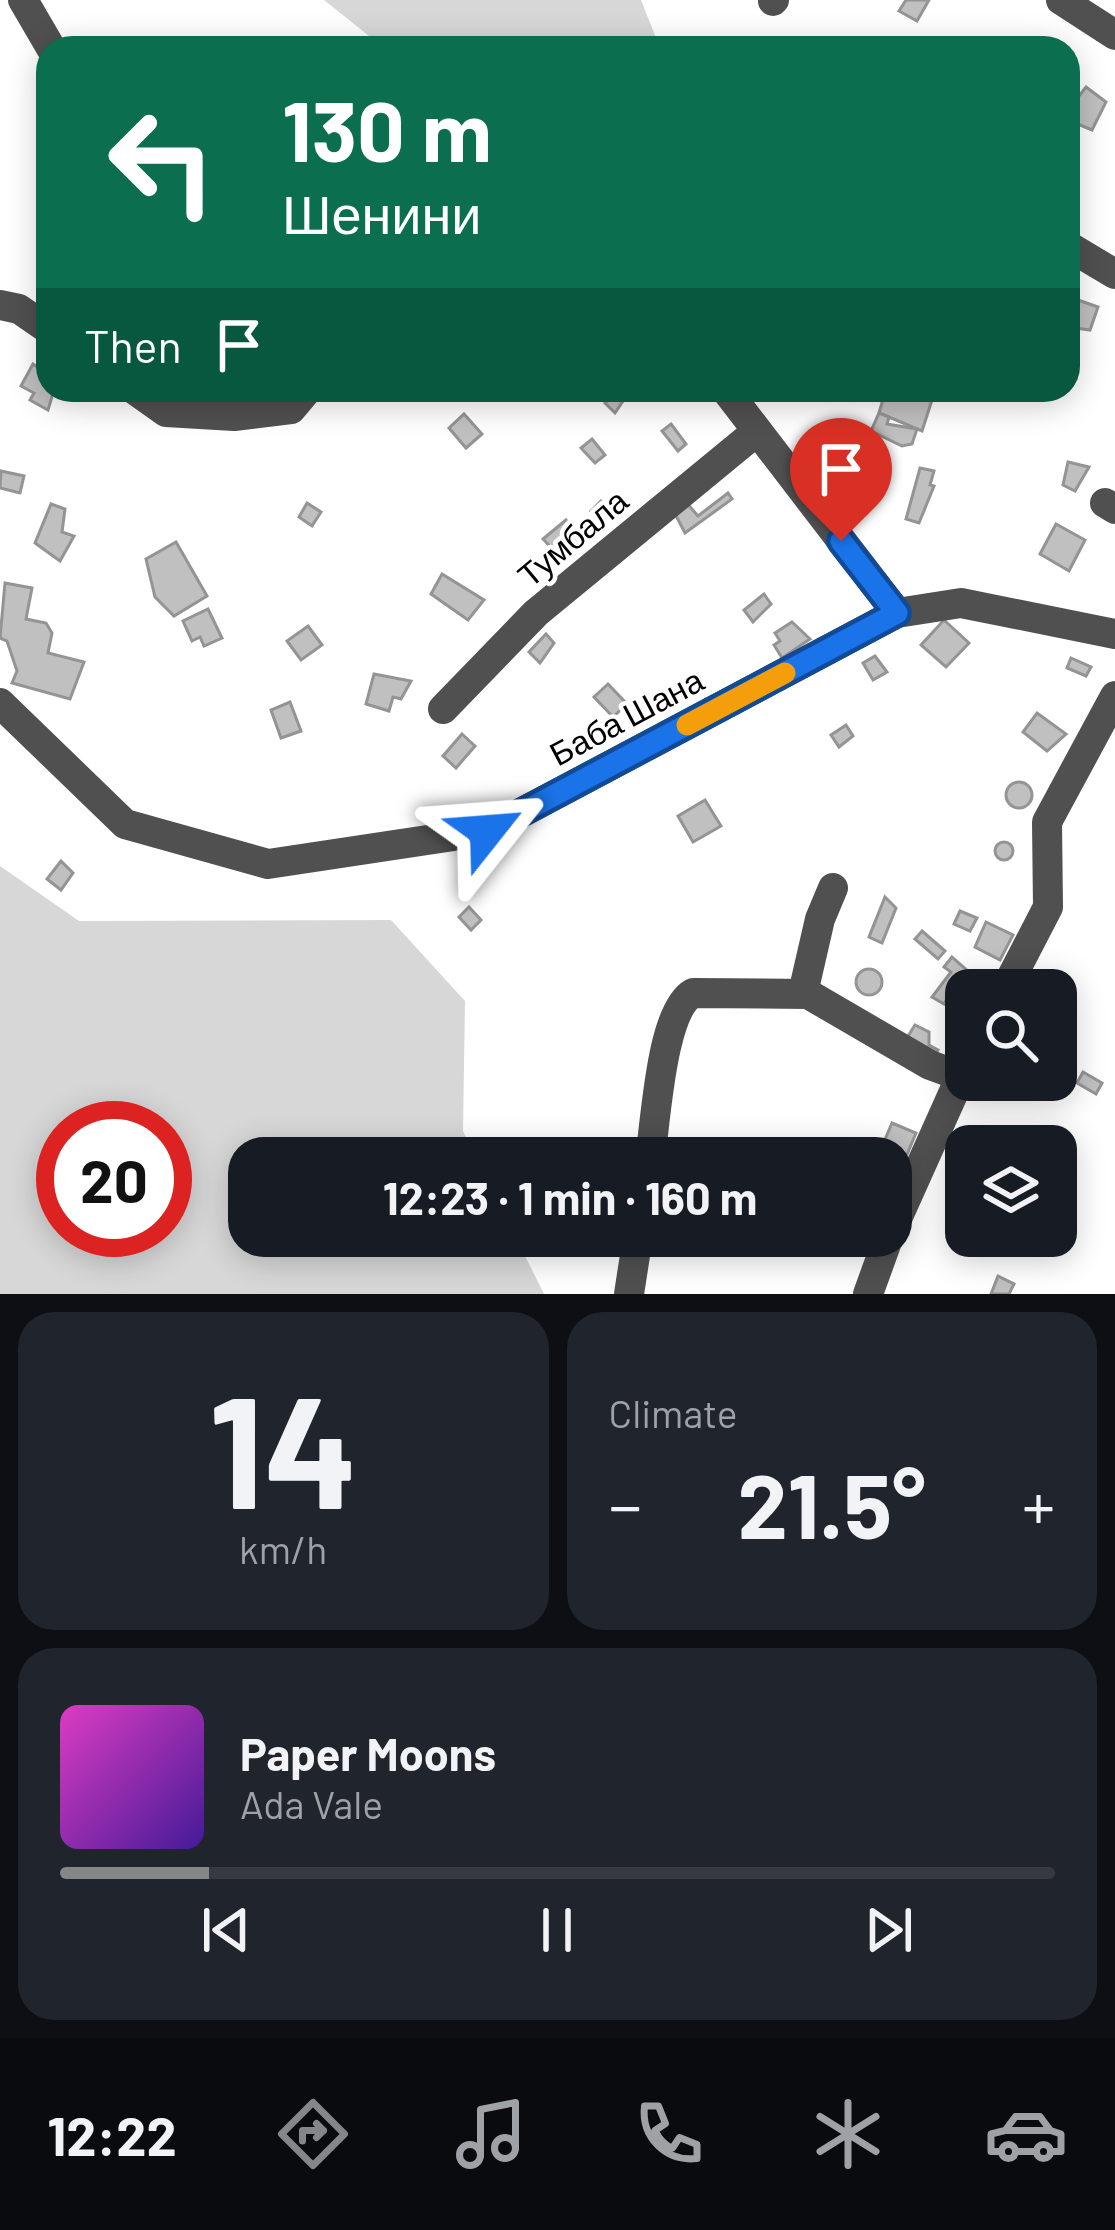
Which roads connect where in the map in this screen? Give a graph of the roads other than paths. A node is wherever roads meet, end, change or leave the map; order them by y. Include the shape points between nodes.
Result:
1 (23, 0) edge
2 (1061, 0) edge
3 (1115, 35) edge
4 (44, 36) edge
5 (1080, 253) edge
6 (1115, 274) edge
7 (0, 304) edge
8 (36, 321) edge
9 (152, 402) edge
10 (297, 402) edge
11 (735, 402) edge
12 (756, 432) junction
13 (897, 613) junction
14 (1115, 634) edge
15 (1115, 696) edge
16 (0, 703) edge
17 (443, 709) dead end
18 (833, 888) dead end
19 (1016, 969) edge
20 (803, 993) junction
21 (945, 1068) edge
22 (950, 1101) edge
23 (653, 1137) edge
24 (912, 1185) edge
25 (635, 1257) edge
26 (882, 1257) edge
27 (629, 1294) edge
28 (868, 1294) edge

1 - 4 street
2 - 3 street
5 - 6 street
7 - 8 street
9 - 10 street via 166,412 234,416
11 - 12 street
12 - 13 street
12 - 17 street, Тумбала via 536,613
13 - 14 street, Баба Шана via 961,603
13 - 16 street, Баба Шана via 487,831 268,864 124,824
15 - 19 street via 1047,822 1048,908
18 - 20 street
20 - 21 street
20 - 23 street via 721,989 685,997 671,1025
22 - 24 street
25 - 27 street
26 - 28 street

